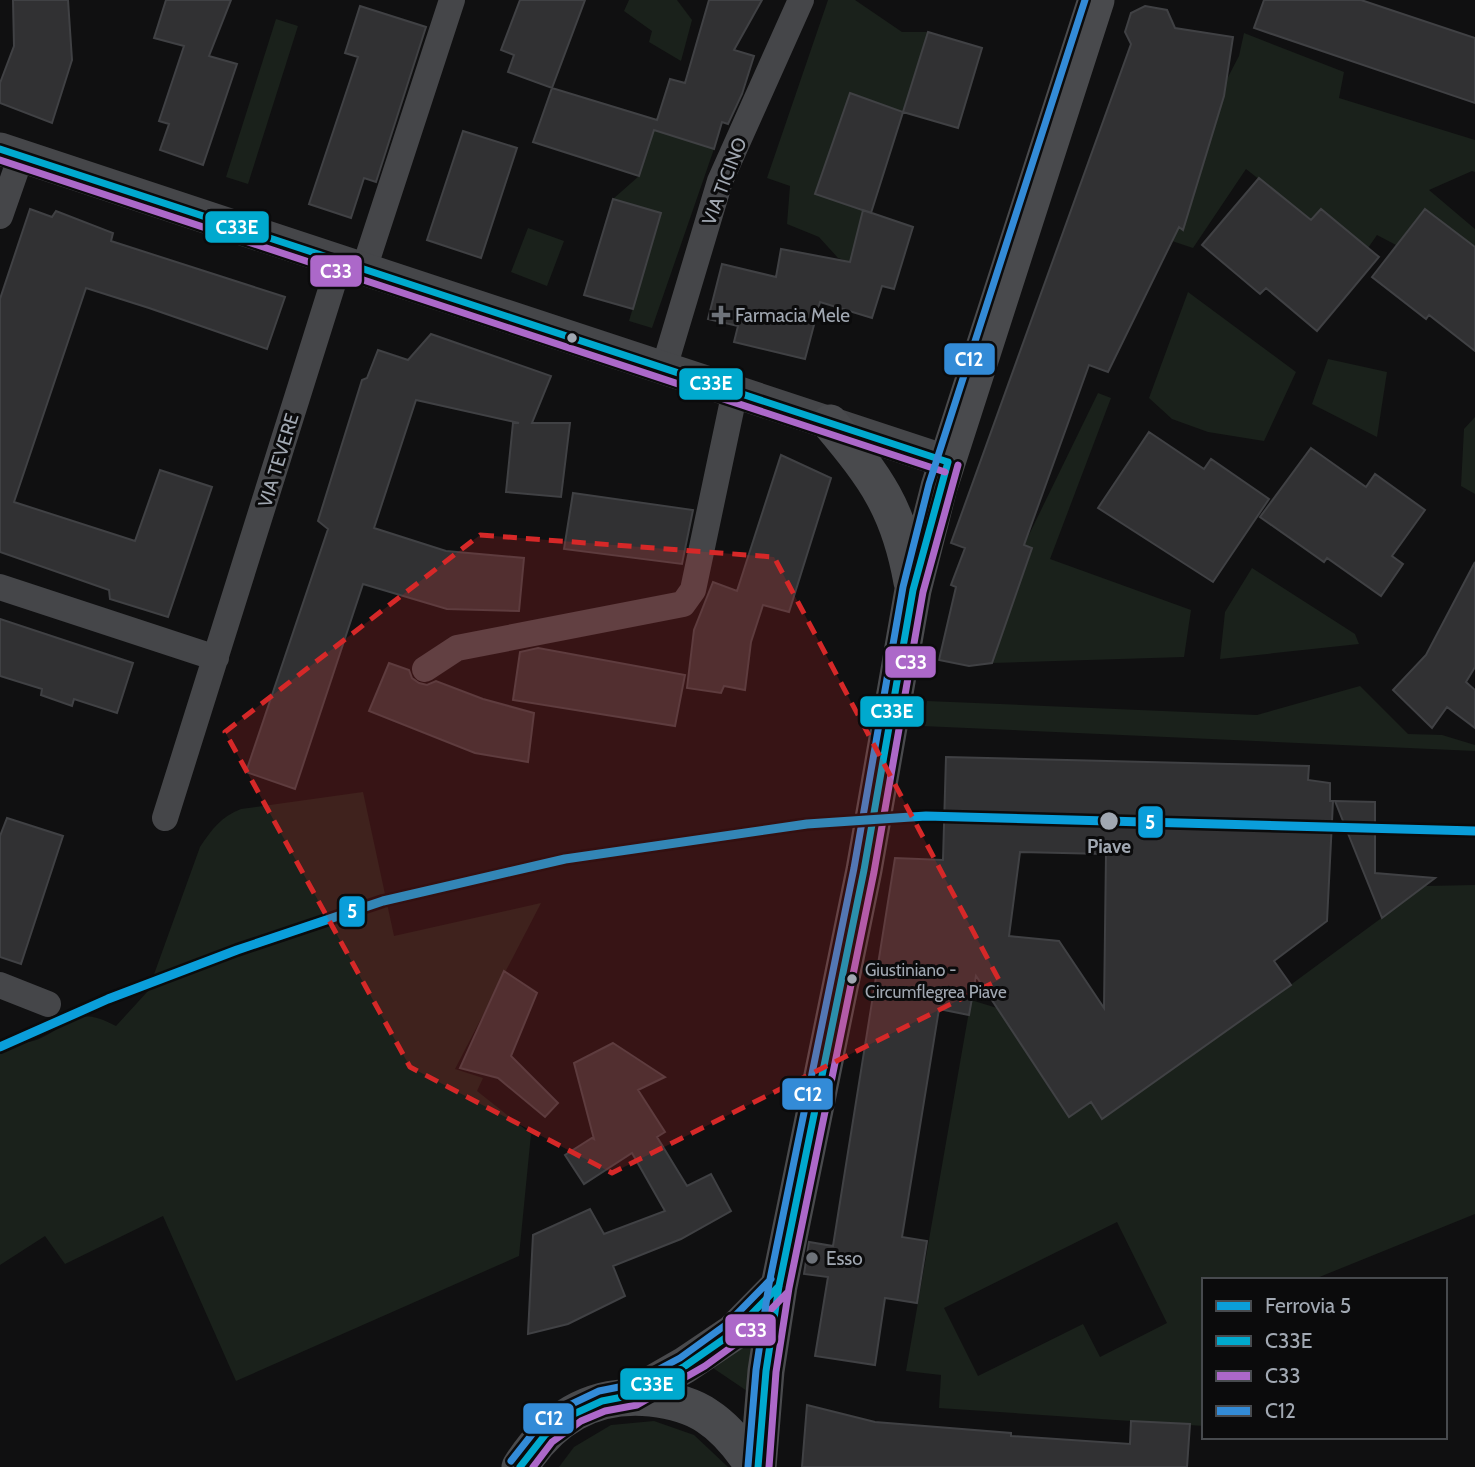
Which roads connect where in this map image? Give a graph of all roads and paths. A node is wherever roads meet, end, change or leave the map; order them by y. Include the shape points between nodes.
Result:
1 (452, 0) edge
2 (802, 0) edge
3 (1096, 0) edge
4 (11, 153) edge
5 (0, 216) edge
6 (352, 265) junction
7 (664, 368) junction
8 (735, 391) junction
9 (830, 423) junction
10 (948, 462) junction
11 (0, 587) edge
12 (914, 590) junction
13 (216, 658) junction
14 (425, 670) dead end
15 (165, 818) dead end
16 (0, 985) edge
17 (48, 1004) dead end
18 (779, 1286) junction
19 (631, 1396) junction
20 (520, 1467) edge
21 (756, 1467) edge

1 - 6 street, VIA TEVERE
2 - 7 street, VIA TICINO via 720,181
3 - 10 main road
4 - 5 street
4 - 6 street
6 - 7 street
6 - 13 street, VIA TEVERE
7 - 8 street
8 - 9 street
8 - 14 street via 693,590 683,604 457,648
9 - 10 street
9 - 12 main road via 889,501 907,551
10 - 12 main road
11 - 13 street
12 - 18 main road via 864,870
13 - 15 street, VIA TEVERE
16 - 17 street
18 - 19 main road via 734,1332
18 - 21 main road
19 - 20 main road via 576,1411 552,1427
19 - 21 main road via 670,1400 706,1415 735,1439

